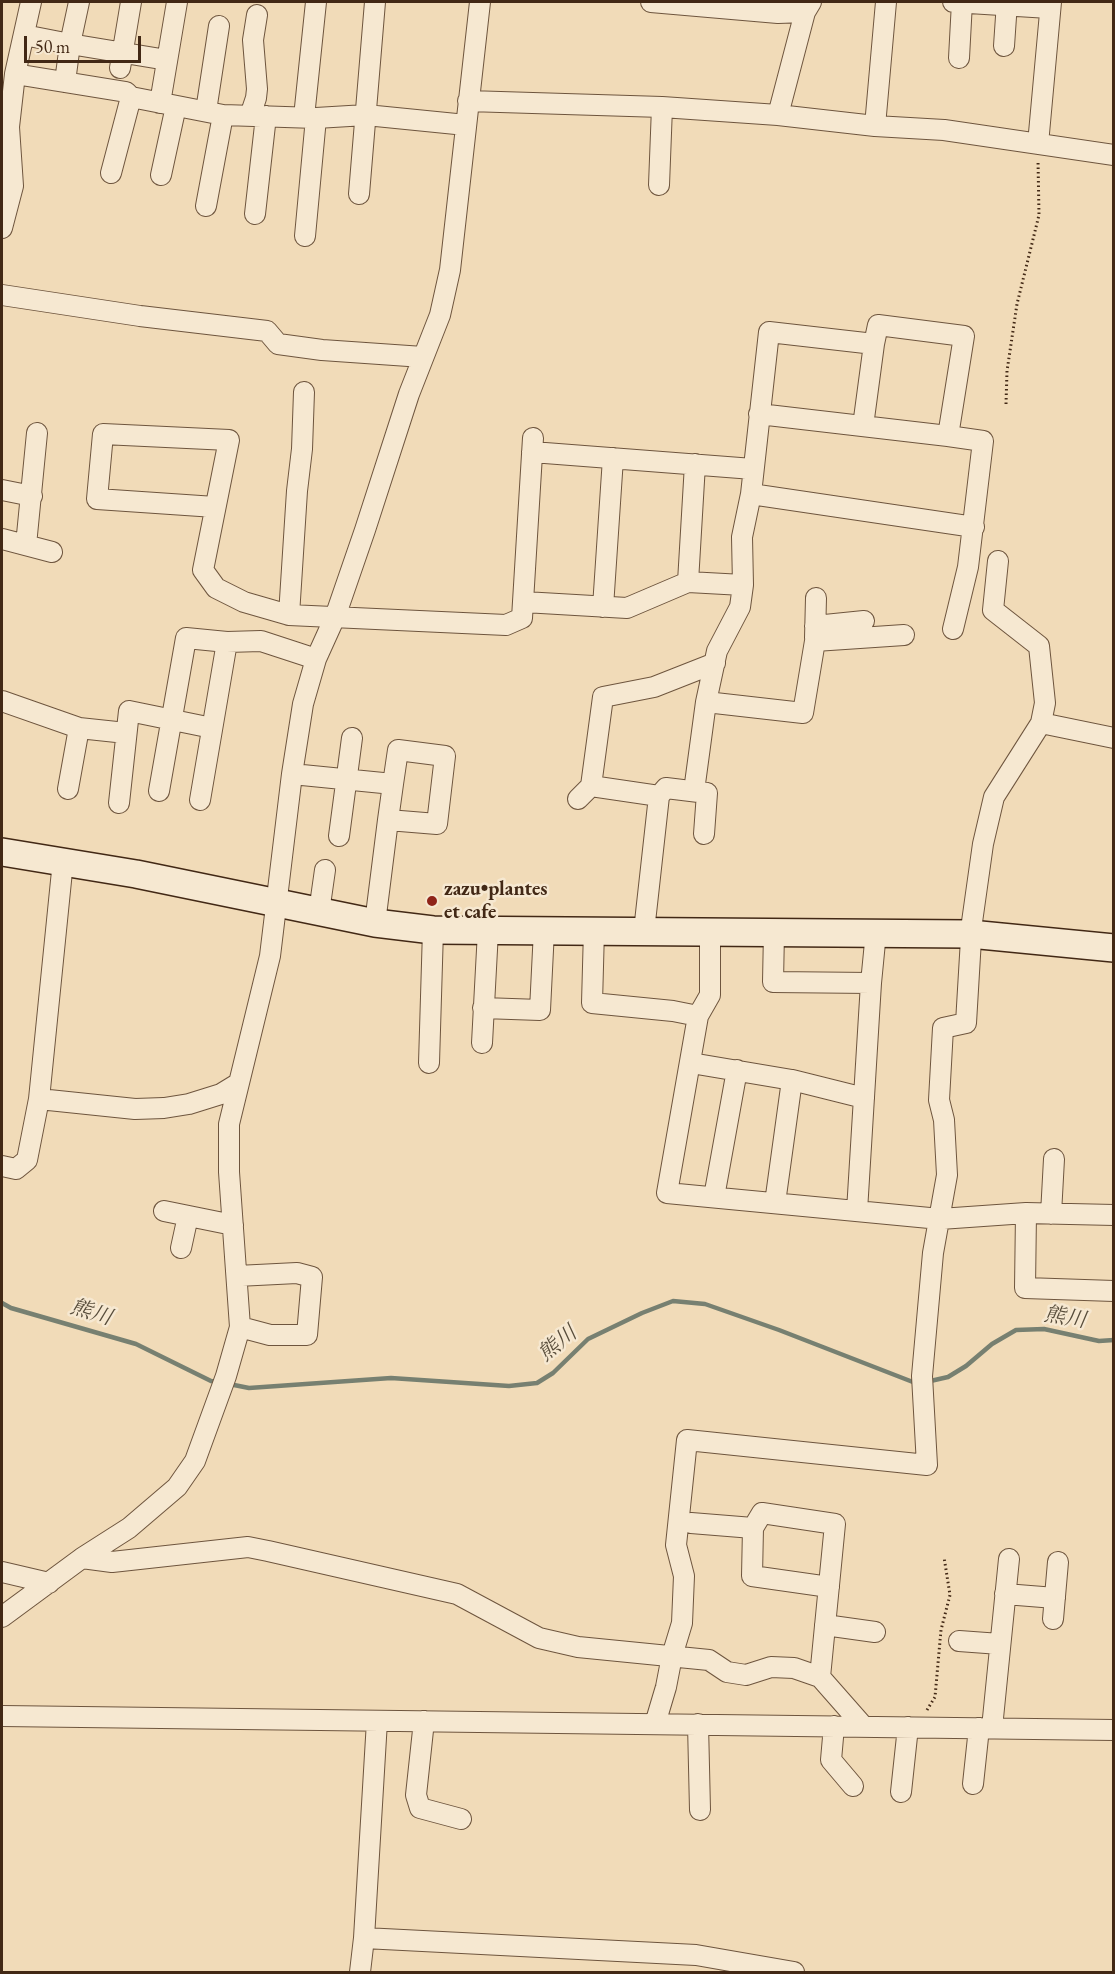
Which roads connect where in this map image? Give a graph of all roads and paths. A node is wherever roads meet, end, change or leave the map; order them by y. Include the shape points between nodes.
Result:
1 (31, 2) edge
2 (79, 2) edge
3 (130, 2) edge
4 (177, 2) edge
5 (315, 2) edge
6 (375, 2) edge
7 (480, 2) edge
8 (651, 2) edge
9 (886, 2) edge
10 (963, 2) edge
11 (1007, 3) edge
12 (1050, 5) edge
13 (808, 7) edge
14 (257, 15) dead end
15 (219, 26) dead end
16 (24, 35) junction
17 (70, 44) junction
18 (1004, 46) dead end
19 (959, 58) dead end
20 (121, 60) junction
21 (167, 60) junction
22 (15, 74) junction
23 (65, 82) junction
24 (131, 97) junction
25 (468, 101) junction
26 (168, 104) junction
27 (662, 107) junction
28 (214, 113) junction
29 (366, 115) junction
30 (778, 115) junction
31 (258, 116) junction
32 (310, 118) junction
33 (466, 125) junction
34 (875, 126) junction
35 (1038, 144) junction
36 (1113, 155) edge
37 (111, 173) dead end
38 (161, 175) dead end
39 (659, 185) dead end
40 (358, 195) dead end
41 (206, 206) dead end
42 (255, 214) dead end
43 (2, 228) edge
44 (305, 236) dead end
45 (2, 295) edge
46 (874, 344) junction
47 (423, 357) junction
48 (304, 392) dead end
49 (1006, 404) dead end
50 (759, 414) junction
51 (863, 426) junction
52 (37, 433) dead end
53 (948, 436) junction
54 (613, 458) junction
55 (695, 464) junction
56 (753, 469) junction
57 (2, 490) edge
58 (751, 494) junction
59 (32, 496) junction
60 (215, 507) junction
61 (974, 527) junction
62 (2, 539) edge
63 (26, 545) junction
64 (52, 552) dead end
65 (998, 561) dead end
66 (688, 582) junction
67 (743, 585) junction
68 (816, 598) dead end
69 (524, 602) junction
70 (603, 607) junction
71 (289, 615) junction
72 (335, 617) junction
73 (864, 621) dead end
74 (953, 629) dead end
75 (815, 633) junction
76 (904, 634) dead end
77 (227, 642) junction
78 (316, 659) junction
79 (715, 663) junction
80 (2, 701) edge
81 (705, 702) junction
82 (171, 719) junction
83 (1041, 723) junction
84 (79, 728) junction
85 (212, 728) junction
86 (126, 733) junction
87 (352, 738) dead end
88 (1113, 738) edge
89 (292, 774) junction
90 (346, 780) junction
91 (393, 784) junction
92 (68, 789) dead end
93 (159, 791) dead end
94 (694, 792) junction
95 (659, 796) junction
96 (200, 800) dead end
97 (119, 803) dead end
98 (388, 820) junction
99 (704, 834) dead end
100 (339, 837) dead end
101 (2, 852) edge
102 (63, 861) junction
103 (326, 870) dead end
104 (278, 903) junction
105 (319, 912) junction
106 (375, 923) junction
107 (434, 930) junction
108 (544, 930) junction
109 (594, 930) junction
110 (488, 931) junction
111 (644, 931) junction
112 (710, 931) junction
113 (774, 932) junction
114 (876, 932) junction
115 (970, 934) junction
116 (1113, 948) edge
117 (871, 983) junction
118 (483, 1008) junction
119 (698, 1016) junction
120 (482, 1043) dead end
121 (429, 1063) dead end
122 (690, 1063) junction
123 (737, 1070) junction
124 (792, 1080) junction
125 (239, 1083) junction
126 (864, 1098) junction
127 (39, 1099) junction
128 (1054, 1159) dead end
129 (2, 1166) edge
130 (714, 1197) junction
131 (776, 1203) junction
132 (164, 1211) dead end
133 (857, 1211) junction
134 (1026, 1213) junction
135 (1051, 1214) junction
136 (1113, 1215) edge
137 (188, 1216) junction
138 (940, 1219) junction
139 (233, 1225) junction
140 (181, 1248) dead end
141 (237, 1276) junction
142 (1113, 1291) edge
143 (240, 1327) junction
144 (691, 1523) dead end
145 (753, 1528) junction
146 (944, 1557) dead end
147 (82, 1558) junction
148 (1009, 1559) dead end
149 (1058, 1562) dead end
150 (2, 1572) edge
151 (49, 1583) junction
152 (829, 1587) junction
153 (1005, 1594) junction
154 (1055, 1598) junction
155 (2, 1617) edge
156 (1053, 1619) dead end
157 (825, 1625) junction
158 (875, 1632) dead end
159 (959, 1641) dead end
160 (1000, 1644) junction
161 (672, 1656) junction
162 (819, 1677) junction
163 (2, 1716) edge
164 (377, 1720) junction
165 (424, 1721) junction
166 (654, 1724) junction
167 (698, 1724) junction
168 (834, 1726) junction
169 (864, 1727) junction
170 (913, 1728) junction
171 (985, 1728) junction
172 (1113, 1730) edge
173 (973, 1784) dead end
174 (853, 1786) dead end
175 (901, 1792) dead end
176 (700, 1810) dead end
177 (461, 1819) dead end
178 (364, 1938) junction
179 (360, 1972) edge
180 (795, 1972) edge

1 - 16 street
2 - 17 street
3 - 20 street
4 - 21 street
5 - 32 street
6 - 29 street
7 - 25 street
8 - 13 street via 778,13
9 - 34 street
10 - 11 street
10 - 19 street
11 - 12 street
11 - 18 street
12 - 35 street
13 - 30 street
14 - 31 street via 253,40
15 - 28 street
16 - 17 street
16 - 22 street
17 - 20 street
17 - 23 street
20 - 21 street
21 - 26 street
22 - 23 street
22 - 43 street via 9,127 13,186
23 - 24 street via 126,92
24 - 26 street
24 - 37 street
25 - 27 street
25 - 33 street
26 - 28 street
26 - 38 street
27 - 30 street
27 - 39 street
28 - 31 street
28 - 41 street
29 - 32 street
29 - 33 street
29 - 40 street
30 - 34 street
31 - 32 street
31 - 42 street
32 - 44 street
33 - 47 street via 450,270 440,315
34 - 35 street via 944,130
35 - 36 street
35 - 49 path via 1039,215 1017,304
45 - 47 street via 267,331 278,344 322,351
46 - 50 street via 769,333
46 - 51 street
46 - 53 street via 878,325 964,336
47 - 72 street
48 - 71 street
50 - 51 street
50 - 56 street
51 - 53 street
52 - 59 street
53 - 61 street via 983,441
54 - 55 street
54 - 69 street via 532,445
54 - 70 street
55 - 56 street
55 - 66 street
56 - 58 street
57 - 59 street
58 - 61 street
58 - 67 street via 742,537
59 - 63 street
60 - 60 street via 97,499 104,434 229,440
60 - 71 street via 203,570 216,588 244,602
61 - 74 street
62 - 63 street
63 - 64 street
65 - 83 street via 993,610 1039,646 1045,703
66 - 67 street
66 - 70 street via 627,608
67 - 79 street via 740,607 717,651
68 - 75 street
69 - 70 street
69 - 72 street via 522,618 506,625
71 - 72 street
72 - 78 street
73 - 75 street
75 - 76 street
75 - 81 street via 803,713
77 - 78 street via 261,641
77 - 82 street via 186,638
77 - 85 street
78 - 89 street via 303,704
79 - 81 street
79 - 95 street via 654,687 603,697 585,793
80 - 84 street
81 - 94 street
82 - 85 street
82 - 86 street via 129,711
82 - 93 street
83 - 88 street
83 - 115 street via 994,797
84 - 86 street
84 - 92 street
85 - 96 street
86 - 97 street
87 - 90 street
89 - 90 street
89 - 104 street
90 - 91 street
90 - 100 street
91 - 98 street
91 - 98 street via 398,750 445,756 437,824
94 - 95 street via 666,788
94 - 99 street via 707,793
95 - 111 street
98 - 106 street
101 - 102 street
102 - 104 street
102 - 127 street
103 - 105 street
104 - 105 street
104 - 125 street via 270,956
105 - 106 street
106 - 107 street
107 - 110 street
107 - 121 street
108 - 109 street
108 - 110 street
108 - 118 street via 540,1010
109 - 111 street
109 - 119 street via 592,1003
110 - 118 street
111 - 112 street
112 - 113 street
112 - 119 street via 710,995
113 - 114 street
113 - 117 street via 773,982
114 - 115 street
114 - 117 street
115 - 116 street
115 - 138 street via 966,1023 943,1028 939,1100 947,1175
117 - 126 street
118 - 120 street
119 - 122 street
122 - 123 street
122 - 130 street via 668,1193
123 - 124 street
123 - 130 street
124 - 126 street
124 - 131 street
125 - 127 street via 220,1094 164,1108 135,1109
125 - 139 street via 229,1124
126 - 133 street
127 - 129 street via 27,1160 16,1169
128 - 135 street
130 - 131 street
131 - 133 street
132 - 137 street
133 - 138 street
134 - 135 street
134 - 138 street
134 - 142 street via 1025,1288
135 - 136 street
137 - 139 street
137 - 140 street
138 - 161 street via 933,1253 921,1383 927,1465 687,1440 676,1545 684,1575 682,1623
139 - 141 street
141 - 143 street
141 - 143 street via 297,1273 312,1277 308,1335 270,1335
143 - 147 street via 195,1461 177,1487 129,1528
144 - 145 street
145 - 152 street via 752,1576
145 - 152 street via 762,1513 835,1524
146 - 170 path via 950,1595 941,1630 935,1697
147 - 151 street
147 - 161 street via 112,1562 248,1547 457,1594 539,1638 578,1647
148 - 153 street
149 - 154 street
150 - 151 street
151 - 155 street
152 - 157 street
153 - 154 street
153 - 160 street
154 - 156 street
157 - 158 street
157 - 162 street
159 - 160 street
160 - 171 street
161 - 162 street via 709,1660 727,1672 746,1675 771,1667 794,1668
161 - 166 street
162 - 169 street
163 - 164 street
164 - 165 street
164 - 178 street
165 - 166 street
165 - 177 street via 416,1795 420,1808
166 - 167 street
167 - 168 street
167 - 176 street
168 - 169 street
168 - 174 street via 831,1760
169 - 170 street
170 - 171 street
170 - 175 street
171 - 172 street
171 - 173 street
178 - 179 street
178 - 180 street via 696,1955

